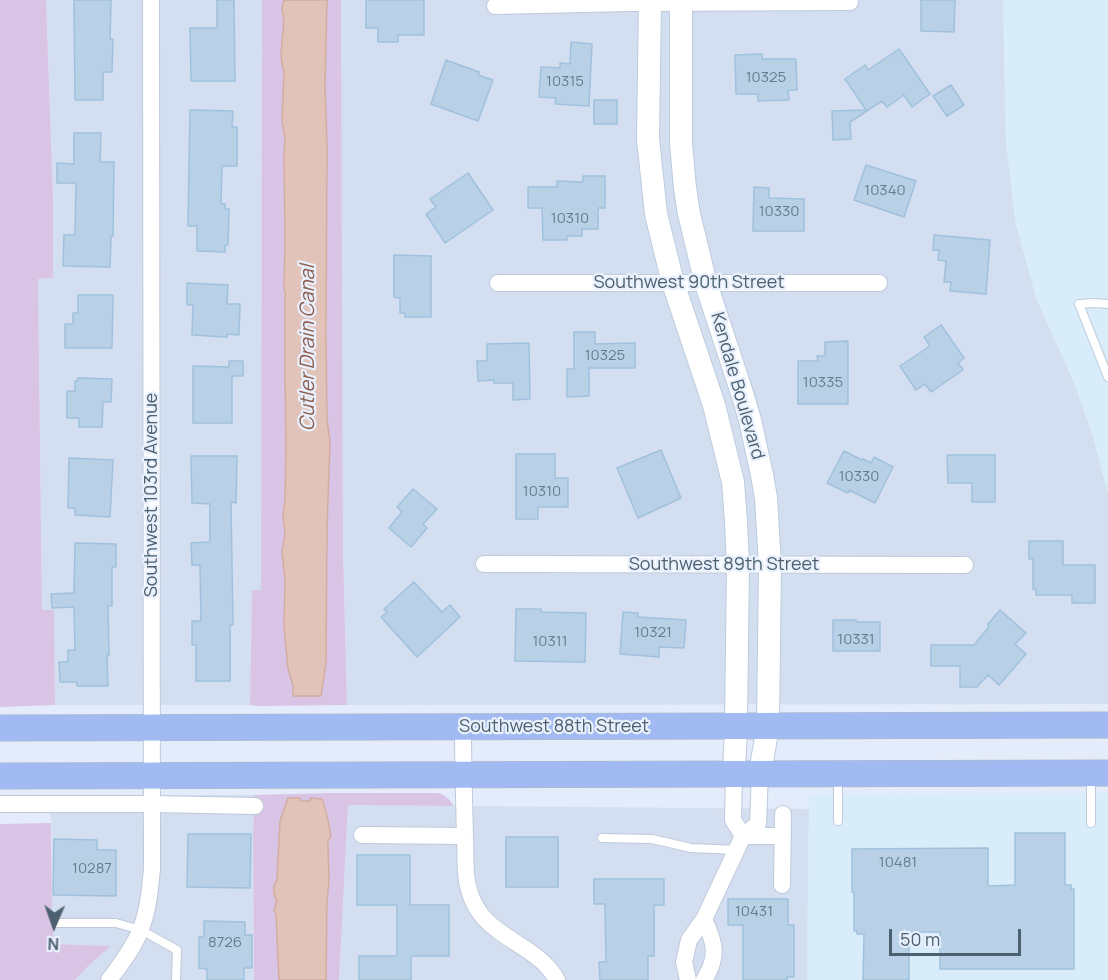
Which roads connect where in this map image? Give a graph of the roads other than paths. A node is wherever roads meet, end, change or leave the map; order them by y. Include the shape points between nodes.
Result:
1 (151, 0) edge
2 (650, 2) edge
3 (681, 2) edge
4 (850, 2) dead end
5 (495, 6) dead end
6 (498, 283) dead end
7 (879, 283) dead end
8 (673, 284) junction
9 (706, 284) junction
10 (1108, 304) edge
11 (1108, 377) edge
12 (484, 564) dead end
13 (738, 565) junction
14 (770, 565) junction
15 (965, 565) dead end
16 (1108, 725) edge
17 (736, 726) junction
18 (768, 726) junction
19 (153, 727) junction
20 (463, 727) junction
21 (0, 728) edge
22 (1102, 772) edge
23 (734, 773) junction
24 (760, 773) junction
25 (463, 774) junction
26 (838, 774) junction
27 (153, 775) junction
28 (0, 776) edge
29 (0, 804) edge
30 (153, 804) junction
31 (255, 806) dead end
32 (783, 814) dead end
33 (838, 821) dead end
34 (1091, 823) dead end
35 (362, 835) dead end
36 (465, 836) junction
37 (783, 836) junction
38 (602, 838) dead end
39 (740, 843) junction
40 (782, 885) dead end
41 (704, 919) junction
42 (55, 923) dead end
43 (141, 930) junction
44 (109, 980) edge
45 (176, 980) edge
46 (557, 980) edge
47 (688, 980) edge
48 (704, 980) edge

1 - 19 street, Southwest 103rd Avenue
2 - 3 street
2 - 5 street
2 - 8 street, Kendale Boulevard via 648,139 656,214
3 - 4 street
3 - 9 street, Kendale Boulevard via 683,166 689,214
6 - 8 street, Southwest 90th Street
7 - 9 street, Southwest 90th Street
8 - 9 street, Southwest 90th Street
8 - 13 street, Kendale Boulevard via 714,405 733,482
9 - 14 street, Kendale Boulevard via 757,448 766,498
10 - 11 lane via 1079,304
12 - 13 street, Southwest 89th Street
13 - 14 street, Southwest 89th Street
13 - 17 street, Kendale Boulevard
14 - 15 street, Southwest 89th Street
14 - 18 street, Kendale Boulevard
16 - 18 main road, Southwest 88th Street
17 - 18 main road, Southwest 88th Street
17 - 20 main road, Southwest 88th Street
17 - 23 street, Kendale Boulevard
18 - 24 street, Kendale Boulevard
19 - 20 main road, Southwest 88th Street
19 - 21 main road, Southwest 88th Street
19 - 27 street, Southwest 103rd Avenue
20 - 25 street
22 - 26 main road
22 - 34 lane
23 - 24 main road
23 - 25 main road
23 - 39 street via 733,820
24 - 26 main road
24 - 39 street via 758,824
25 - 27 main road
25 - 36 street
26 - 33 lane
27 - 28 main road
27 - 30 street, Southwest 103rd Avenue
29 - 30 street
30 - 31 street
30 - 43 street, Southwest 103rd Avenue via 151,879
32 - 37 street
35 - 36 street
36 - 46 street via 468,884 482,915 542,961
37 - 39 street
37 - 40 street
38 - 39 lane via 652,838 691,848
39 - 41 street
41 - 47 street via 685,950
41 - 48 street via 714,950
42 - 43 lane via 116,923
43 - 44 street, Southwest 103rd Avenue
43 - 45 lane via 177,950

